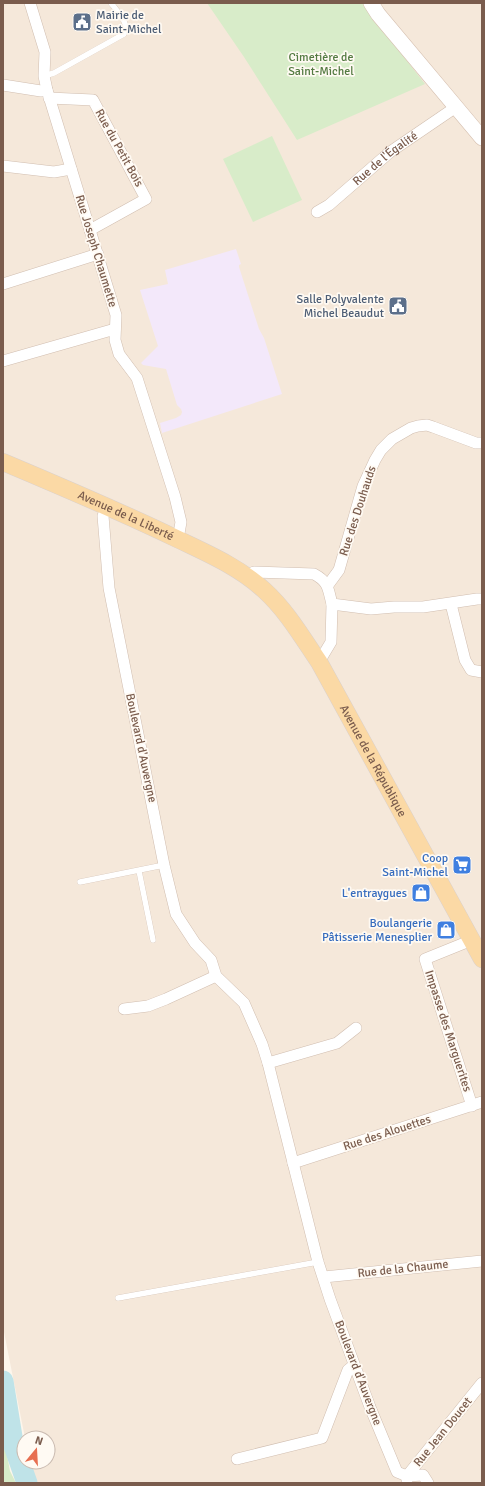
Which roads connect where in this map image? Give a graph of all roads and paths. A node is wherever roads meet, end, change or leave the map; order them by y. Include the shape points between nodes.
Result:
1 (30, 3) edge
2 (111, 3) edge
3 (371, 3) edge
4 (44, 76) junction
5 (3, 85) edge
6 (48, 94) junction
7 (456, 107) junction
8 (482, 138) edge
9 (3, 166) edge
10 (71, 169) junction
11 (317, 212) dead end
12 (90, 230) junction
13 (98, 254) junction
14 (3, 284) edge
15 (115, 329) junction
16 (3, 361) edge
17 (482, 443) edge
18 (3, 462) edge
19 (107, 507) junction
20 (178, 540) junction
21 (246, 576) junction
22 (328, 585) junction
23 (482, 600) edge
24 (332, 604) junction
25 (451, 604) junction
26 (319, 662) junction
27 (482, 672) edge
28 (164, 865) junction
29 (139, 871) junction
30 (80, 882) dead end
31 (153, 940) dead end
32 (472, 940) junction
33 (482, 959) edge
34 (216, 976) junction
35 (124, 1009) dead end
36 (356, 1028) dead end
37 (268, 1063) junction
38 (477, 1104) edge
39 (293, 1163) junction
40 (482, 1261) edge
41 (318, 1262) junction
42 (324, 1277) junction
43 (118, 1298) dead end
44 (354, 1364) junction
45 (482, 1383) edge
46 (237, 1458) dead end
47 (407, 1480) edge
48 (428, 1483) edge

1 - 4 street, Rue Joseph Chaumette via 45,52
2 - 4 lane via 126,25 124,34
3 - 7 street
4 - 6 street, Rue Joseph Chaumette
5 - 6 street
6 - 10 street, Rue Joseph Chaumette
6 - 12 street, Rue du Petit Bois via 93,100 146,199
7 - 8 street
7 - 11 street, Rue de l'Égalité via 390,152 329,205
9 - 10 street via 54,172
10 - 12 street, Rue Joseph Chaumette
12 - 13 street, Rue Joseph Chaumette
13 - 14 street
13 - 15 street, Rue Joseph Chaumette via 116,314
15 - 16 street
15 - 20 street, Rue Joseph Chaumette via 119,354 136,378 175,497 181,522
17 - 22 street, Rue des Douhauds via 426,425 411,428 392,439 381,450 363,486 339,570
18 - 19 main road, Avenue de la Liberté
19 - 20 main road, Avenue de la Liberté
19 - 28 street, Boulevard d'Auvergne via 103,516 109,588
20 - 21 main road, Avenue de la Liberté via 212,555
21 - 22 street via 254,572 314,574
21 - 26 main road, Avenue de la République via 264,590 290,618
22 - 24 street
23 - 25 street
24 - 25 street via 371,609
24 - 26 street via 331,642
25 - 27 street via 465,660 470,670
26 - 32 main road, Avenue de la République
28 - 29 lane
28 - 34 street, Boulevard d'Auvergne via 176,914 211,960
29 - 30 lane
29 - 31 lane
32 - 33 main road, Avenue de la République
32 - 38 street, Impasse des Marguerites via 425,959
34 - 35 street via 154,1004
34 - 37 street, Boulevard d'Auvergne via 244,1003
36 - 37 street via 338,1043
37 - 39 street, Boulevard d'Auvergne
38 - 39 street, Rue des Alouettes
39 - 41 street, Boulevard d'Auvergne
40 - 42 street, Rue de la Chaume
41 - 42 street, Boulevard d'Auvergne
41 - 43 lane
42 - 44 street, Boulevard d'Auvergne
44 - 46 street via 348,1370 322,1438
44 - 47 street, Boulevard d'Auvergne via 397,1472
45 - 47 street, Rue Jean Doucet
47 - 48 street via 423,1476

